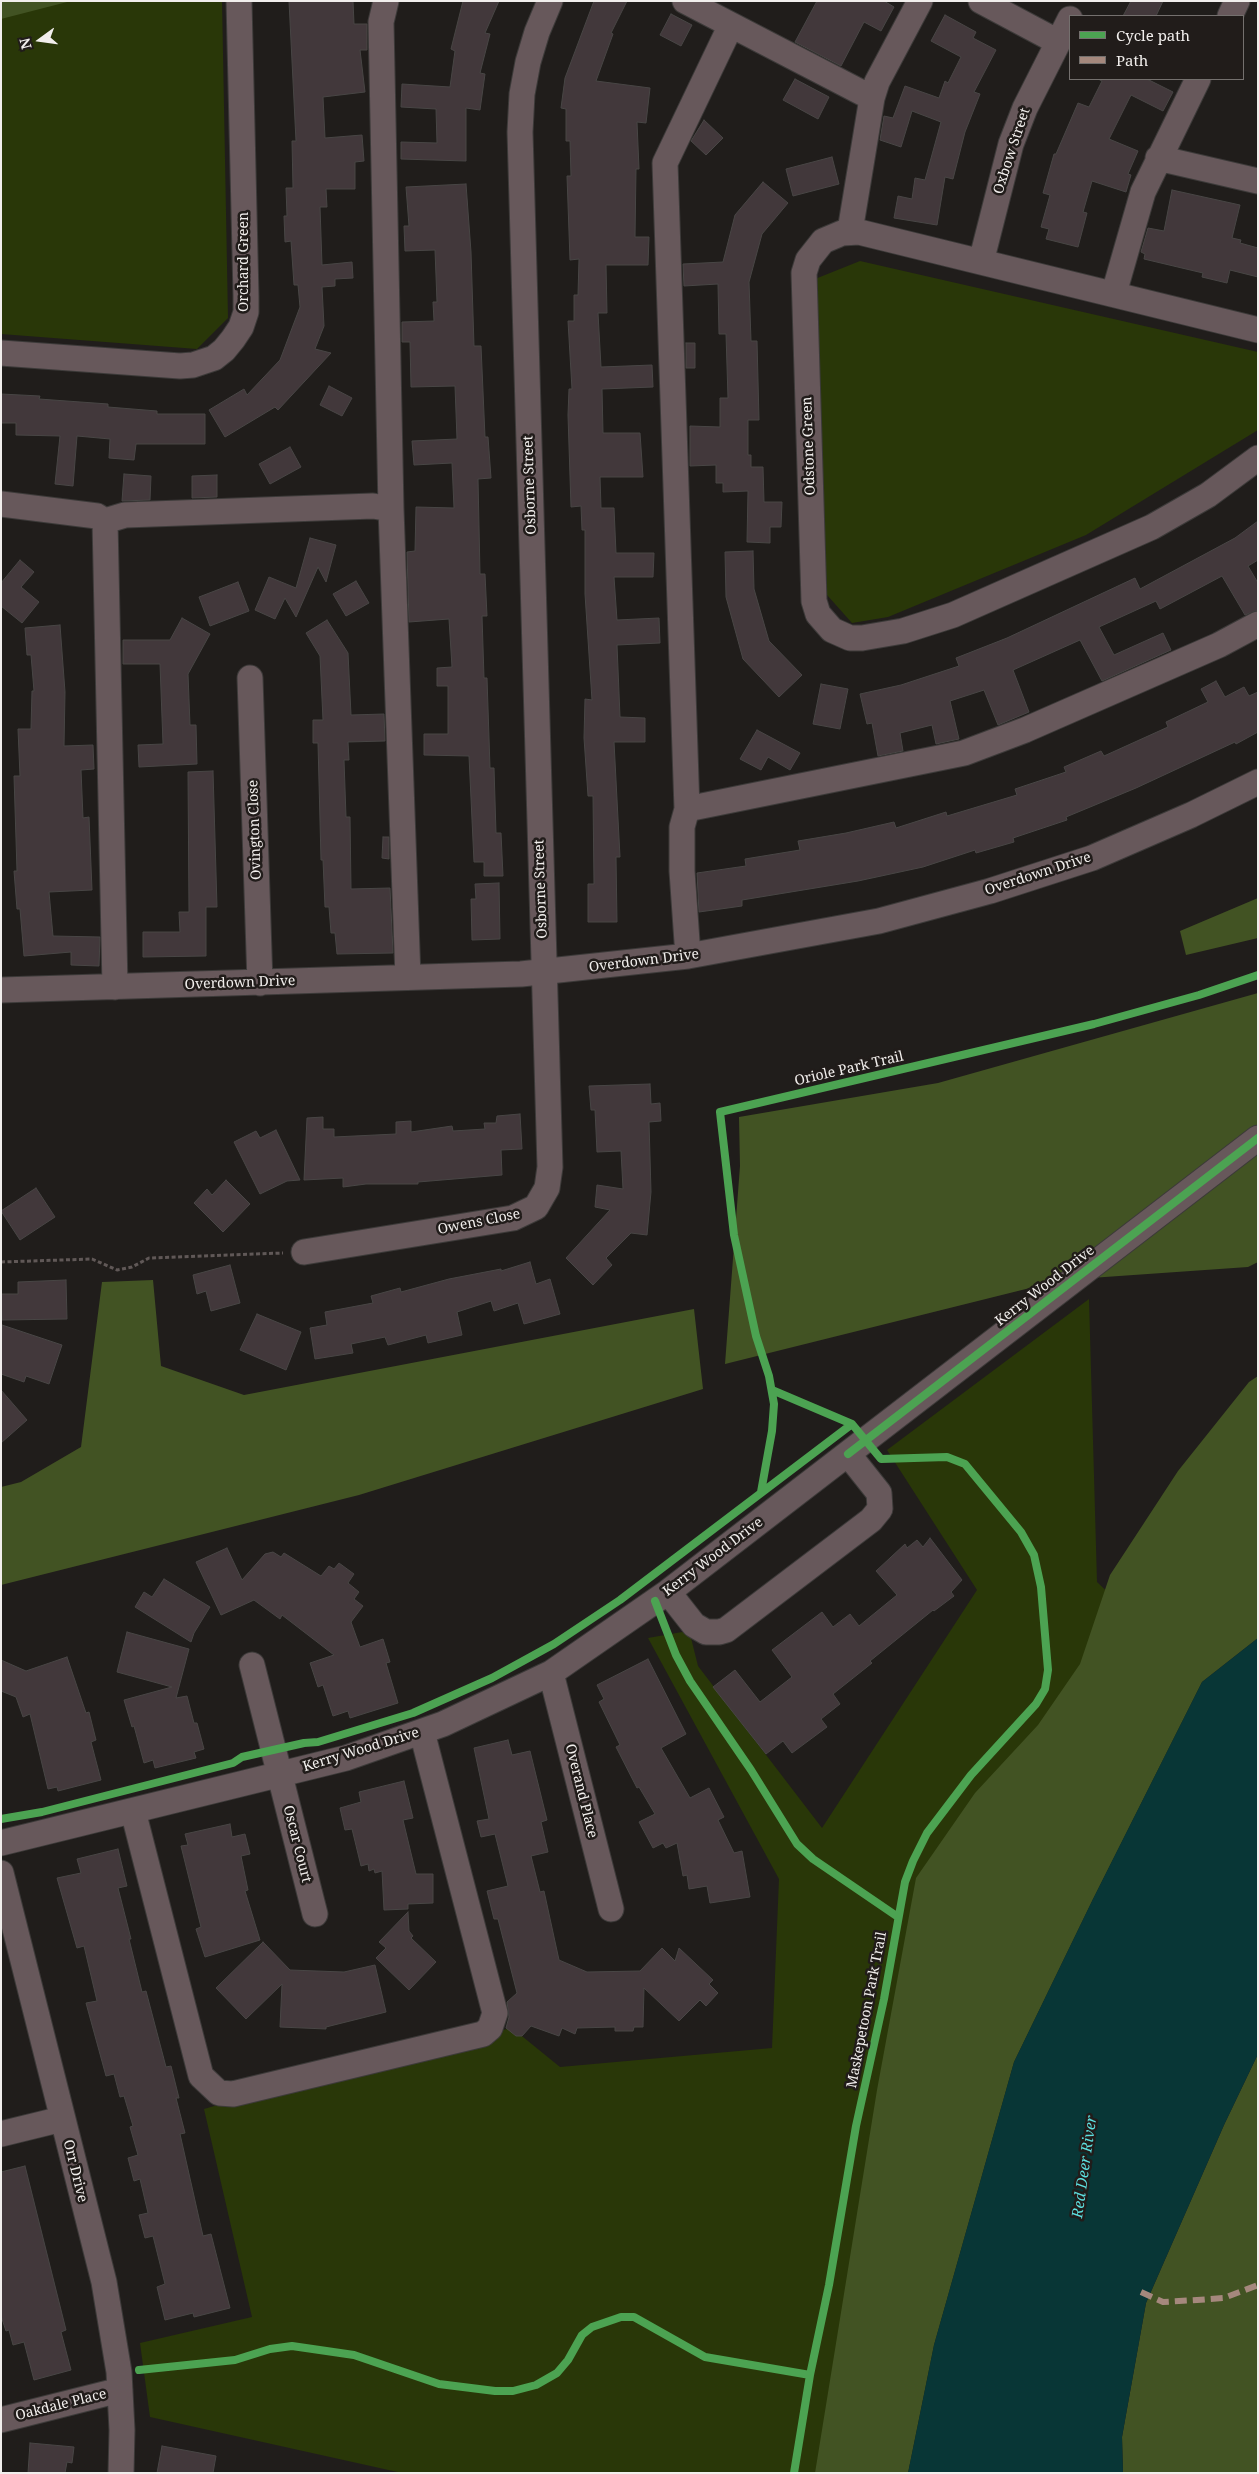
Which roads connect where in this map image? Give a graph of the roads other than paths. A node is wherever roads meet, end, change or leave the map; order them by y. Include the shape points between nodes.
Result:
1 (239, 1) edge
2 (386, 1) edge
3 (550, 1) edge
4 (685, 1) edge
5 (920, 1) edge
6 (981, 1) edge
7 (1079, 1) edge
8 (1238, 1) edge
9 (1072, 15) edge
10 (1231, 15) edge
11 (1069, 22) edge
12 (731, 25) junction
13 (1058, 42) junction
14 (1197, 80) edge
15 (872, 98) junction
16 (1158, 158) junction
17 (1258, 181) edge
18 (850, 231) junction
19 (981, 262) junction
20 (1114, 294) junction
21 (1258, 330) edge
22 (1, 353) edge
23 (1258, 458) edge
24 (1, 504) edge
25 (391, 509) junction
26 (105, 521) junction
27 (1258, 624) edge
28 (250, 678) dead end
29 (1258, 782) edge
30 (687, 809) junction
31 (688, 956) junction
32 (544, 973) junction
33 (408, 977) junction
34 (260, 983) junction
35 (115, 987) junction
36 (1, 990) edge
37 (1258, 1138) edge
38 (304, 1252) road end
39 (848, 1454) junction
40 (668, 1592) junction
41 (252, 1665) dead end
42 (551, 1673) junction
43 (422, 1732) junction
44 (280, 1774) junction
45 (133, 1811) junction
46 (1, 1844) edge
47 (1, 1874) edge
48 (611, 1909) dead end
49 (314, 1914) dead end
50 (62, 2119) junction
51 (1, 2134) edge
52 (120, 2390) junction
53 (1, 2420) edge
54 (120, 2473) edge

1 - 22 street, Orchard Green via 246,296 241,328 214,358 193,365
2 - 25 street via 381,22
3 - 32 street, Osborne Street via 536,32 528,62 520,132
4 - 12 street
5 - 15 street via 877,82
6 - 13 street
7 - 9 street, Oxbow Street
8 - 10 street
11 - 13 street, Oxbow Street
12 - 15 street
12 - 30 street via 665,163
13 - 19 street, Oxbow Street via 1011,144
14 - 16 street
15 - 18 street
16 - 17 street
16 - 20 street via 1143,192
18 - 19 street
18 - 23 street, Odstone Green via 823,241 808,260 804,273 814,601 818,614 832,630 850,638 877,636 928,624 976,606 1152,527 1208,495
19 - 20 street
20 - 21 street
24 - 26 street via 97,516
25 - 26 street via 372,506 125,515
25 - 33 street
26 - 35 street
27 - 30 street via 1210,649 1026,730 964,753
28 - 34 street, Ovington Close
29 - 31 street, Overdown Drive via 1092,858 990,891 879,921
30 - 31 street via 682,827 682,862
31 - 32 street, Overdown Drive
32 - 33 street, Overdown Drive
32 - 38 street, Owens Close via 550,1167 547,1188 536,1207 513,1218
33 - 34 street, Overdown Drive
34 - 35 street, Overdown Drive
35 - 36 street, Overdown Drive
37 - 39 street, Kerry Wood Drive
39 - 40 street, Kerry Wood Drive
39 - 40 street via 879,1493 880,1509 871,1520 726,1630 706,1632 694,1625
40 - 42 street, Kerry Wood Drive
41 - 44 street, Oscar Court
42 - 43 street, Kerry Wood Drive
42 - 48 street, Overand Place
43 - 44 street, Kerry Wood Drive via 346,1758
43 - 45 street via 495,2013 490,2028 483,2034 233,2094 219,2093 201,2076
44 - 45 street, Kerry Wood Drive
44 - 49 street, Oscar Court
45 - 46 street, Kerry Wood Drive
47 - 50 street, Orr Drive
50 - 51 street
50 - 52 street, Orr Drive via 104,2282
52 - 53 street, Oakdale Place
52 - 54 street, Orr Drive

